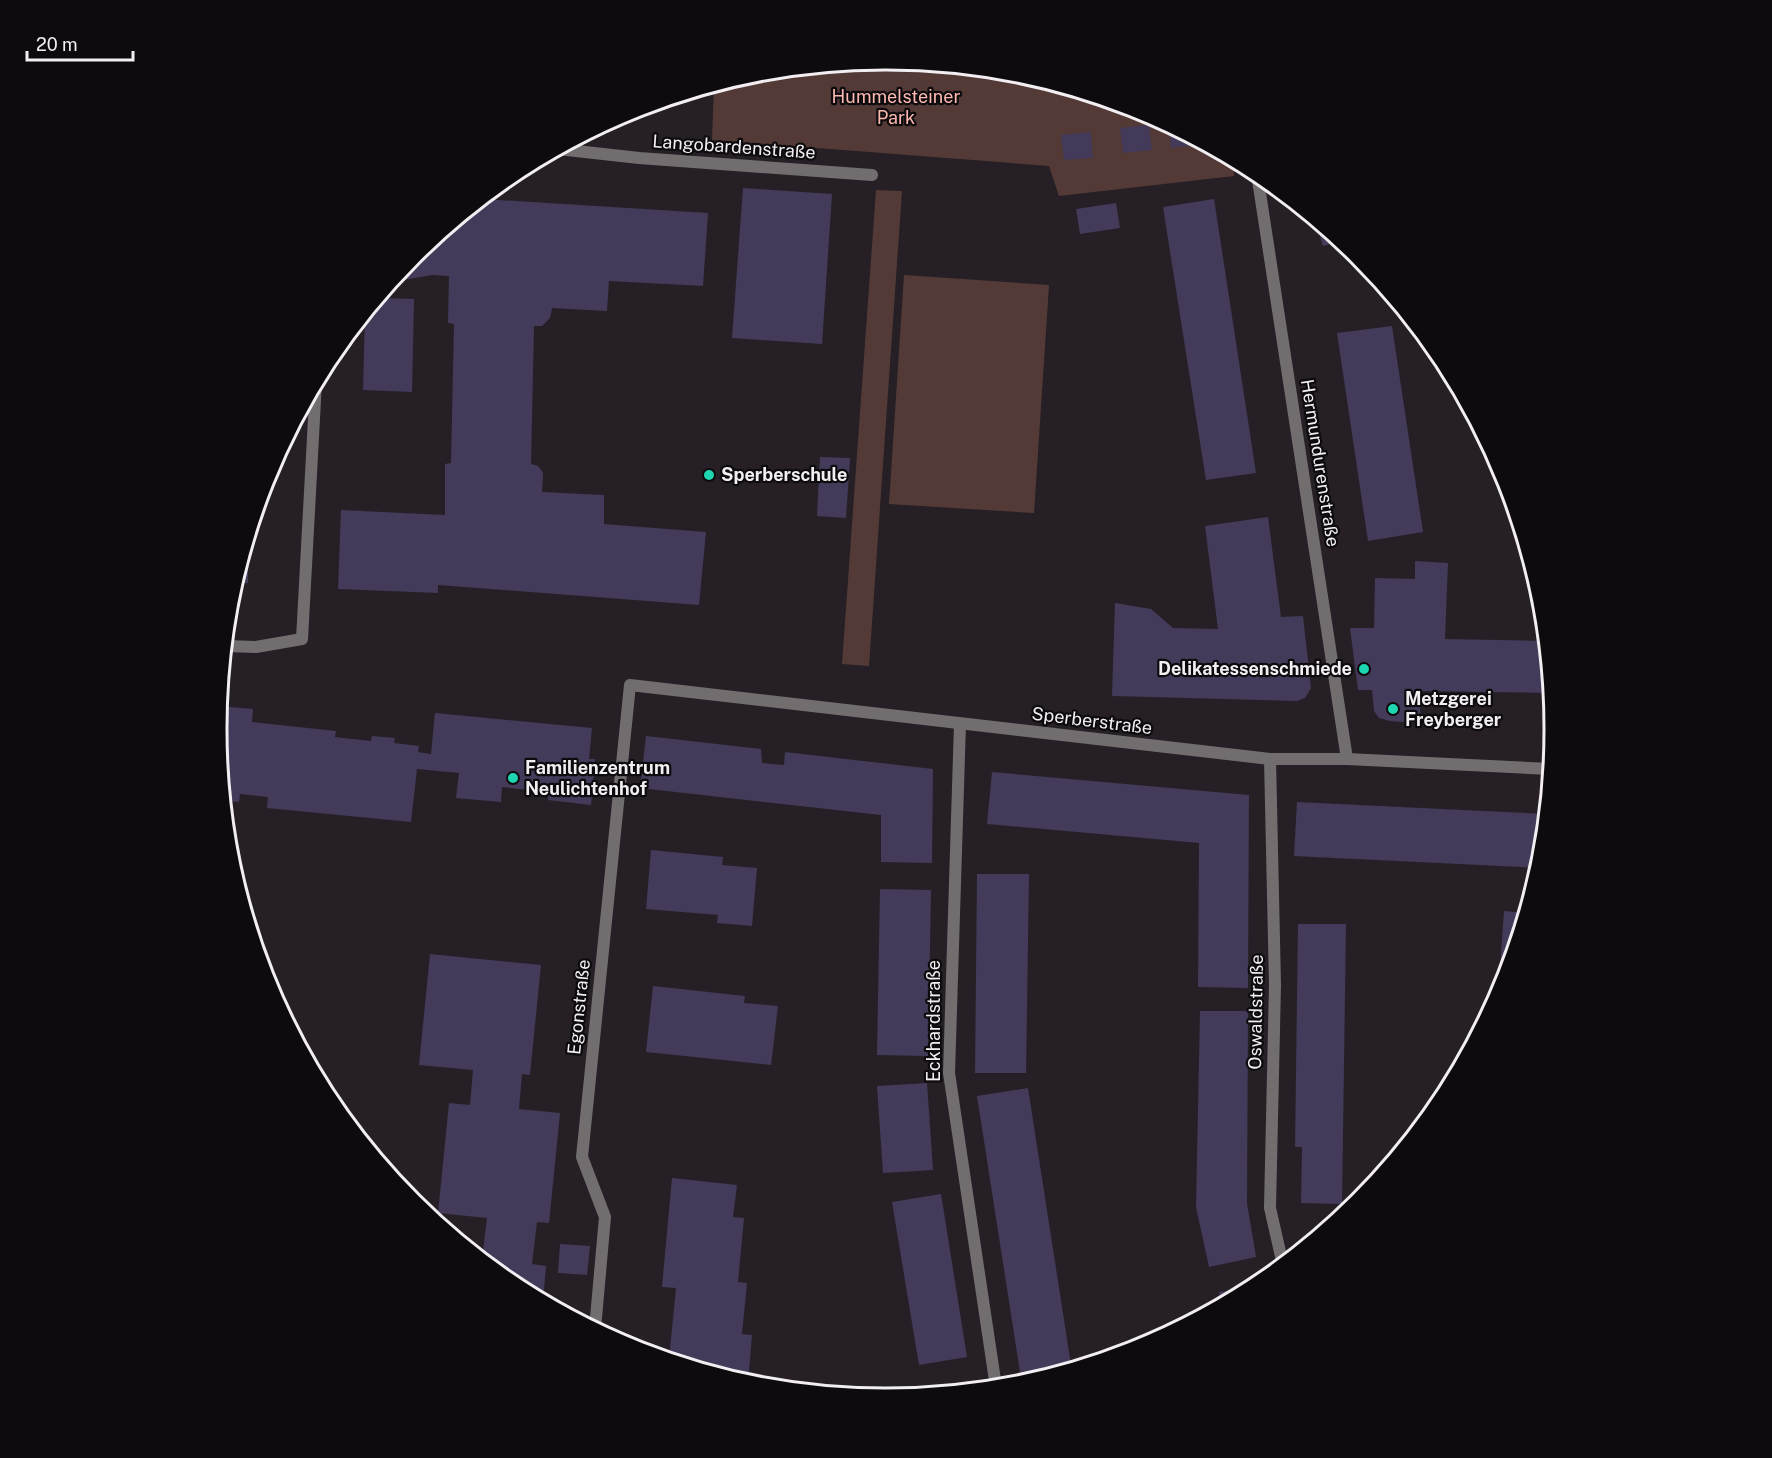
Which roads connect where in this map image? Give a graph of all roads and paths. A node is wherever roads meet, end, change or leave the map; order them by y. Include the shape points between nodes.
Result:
1 (572, 151) edge
2 (872, 175) dead end
3 (1259, 186) edge
4 (315, 402) edge
5 (233, 646) edge
6 (630, 685) joint
7 (960, 723) junction
8 (1270, 759) junction
9 (1347, 759) junction
10 (1543, 769) edge
11 (1281, 1256) edge
12 (596, 1320) edge
13 (995, 1378) edge

1 - 2 street, Langobardenstraße
3 - 9 street, Hermundurenstraße
4 - 5 street via 302,639 256,647
6 - 7 street, Sperberstraße
6 - 12 street, Egonstraße via 582,1157 605,1217
7 - 8 street, Sperberstraße
7 - 13 street, Eckhardstraße via 949,1073
8 - 9 street, Sperberstraße
8 - 11 street, Oswaldstraße via 1275,985 1270,1209
9 - 10 street, Sperberstraße

